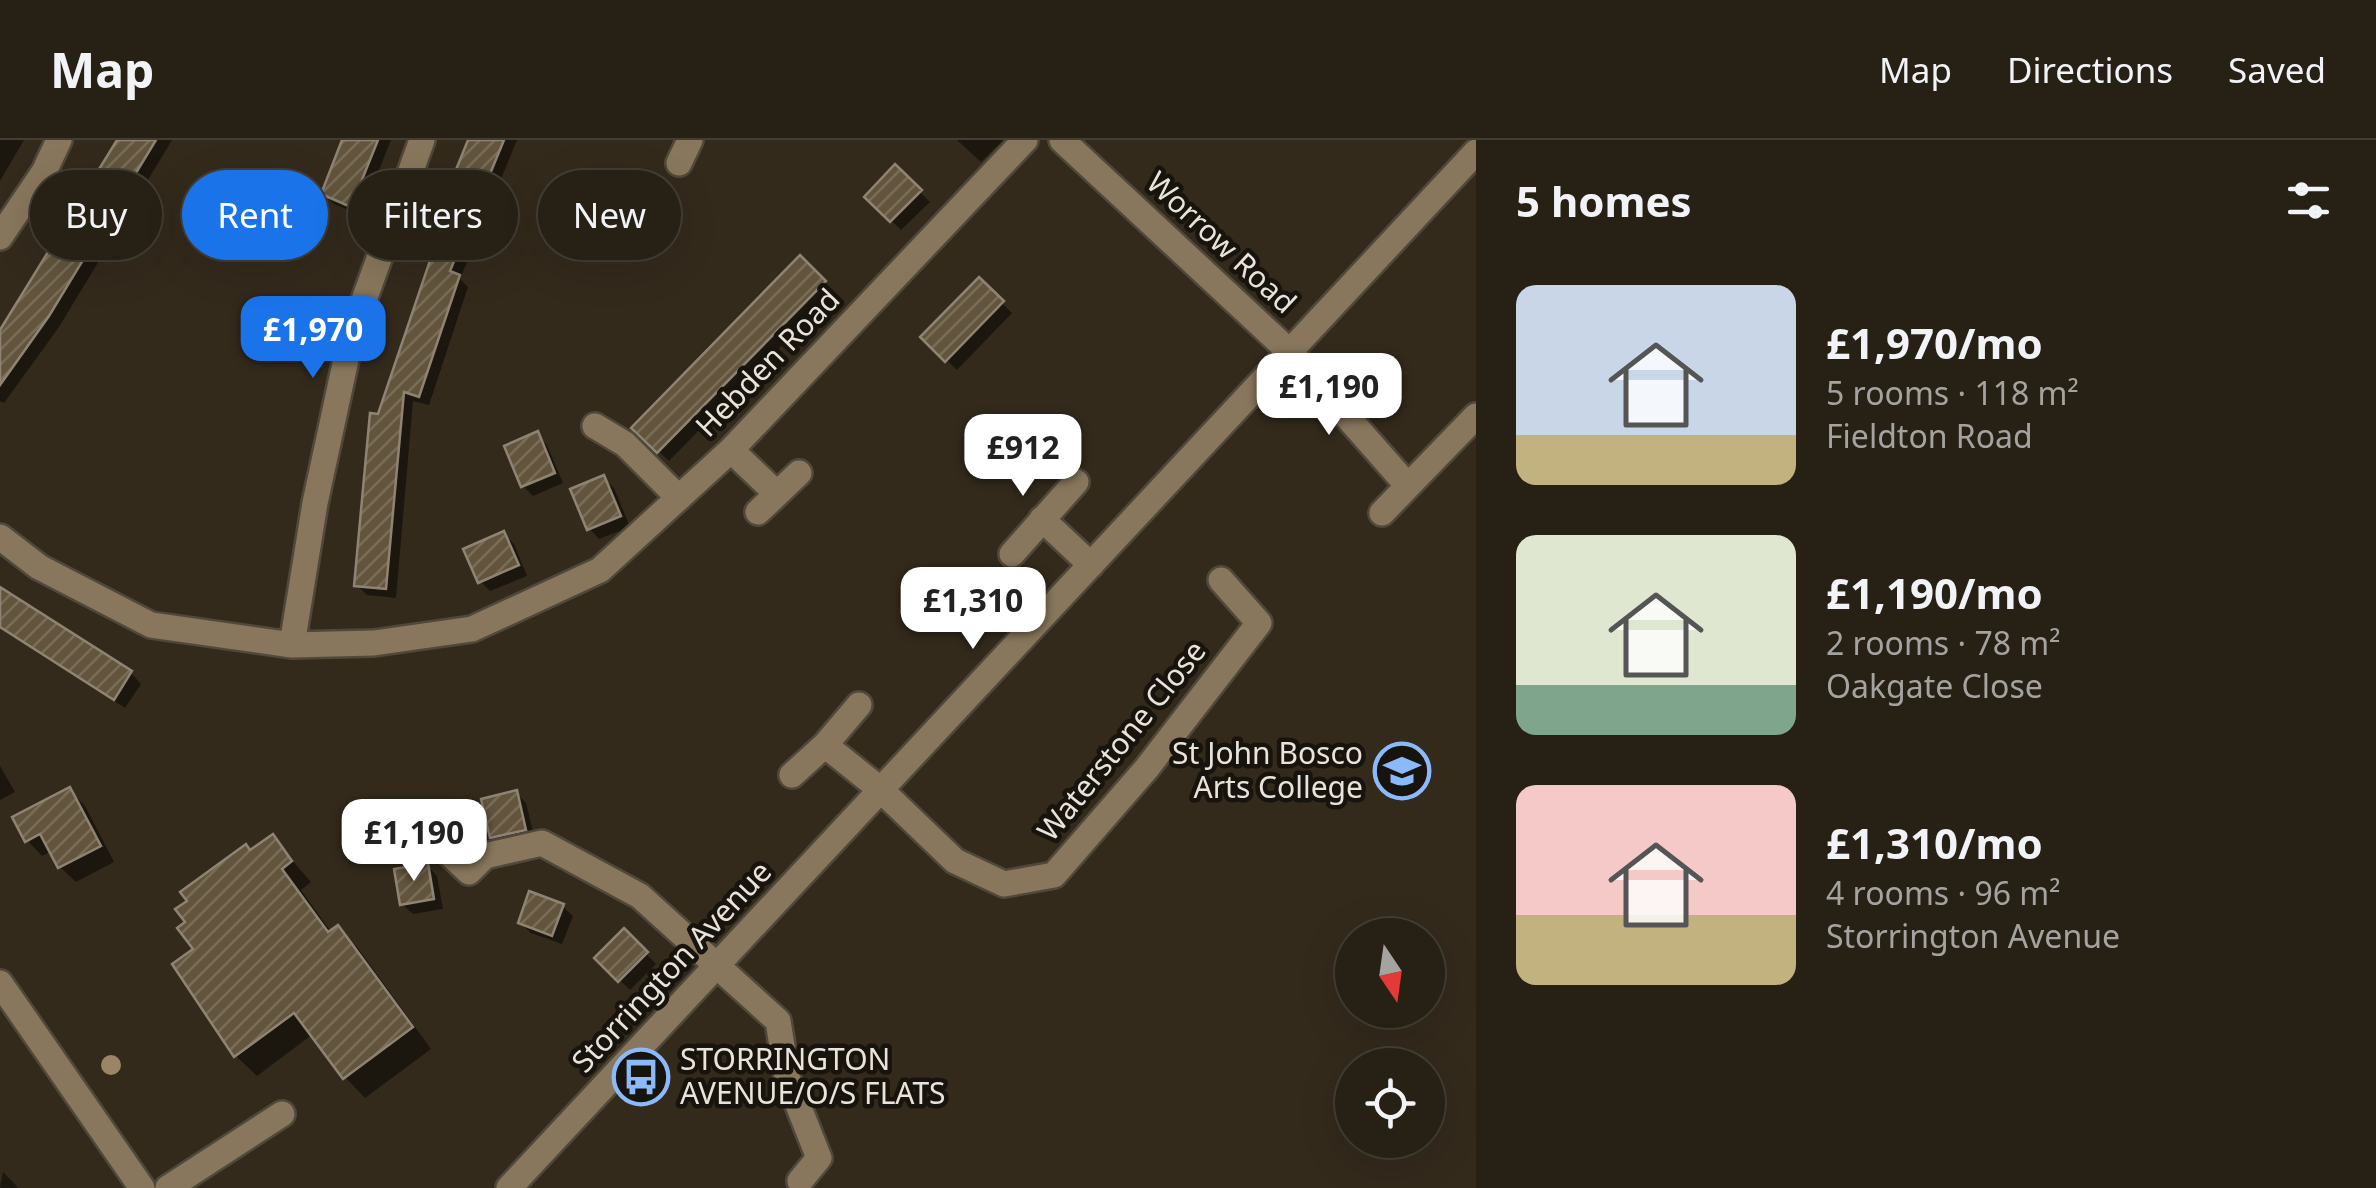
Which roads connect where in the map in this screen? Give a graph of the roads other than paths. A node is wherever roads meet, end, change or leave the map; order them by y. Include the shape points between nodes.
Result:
1 (59, 140) edge
2 (422, 140) edge
3 (1025, 140) edge
4 (1062, 140) edge
5 (1476, 152) edge
6 (0, 237) edge
7 (1290, 353) junction
8 (1476, 416) edge
9 (594, 426) dead end
10 (731, 450) junction
11 (800, 473) dead end
12 (1076, 482) dead end
13 (1408, 486) junction
14 (679, 498) junction
15 (1382, 513) dead end
16 (1042, 519) junction
17 (0, 537) edge
18 (1012, 554) dead end
19 (1091, 565) junction
20 (1221, 580) dead end
21 (292, 645) junction
22 (859, 705) dead end
23 (825, 744) junction
24 (792, 775) dead end
25 (881, 790) junction
26 (435, 840) dead end
27 (718, 966) junction
28 (0, 983) edge
29 (282, 1114) dead end
30 (800, 1182) dead end
31 (515, 1186) edge
32 (142, 1188) edge
33 (168, 1188) edge

1 - 6 street
2 - 21 street via 351,336
3 - 10 street, Hebden Road
4 - 7 street, Worrow Road
5 - 7 street, Storrington Avenue
7 - 13 street, Worrow Road
7 - 19 street, Storrington Avenue
8 - 13 street
9 - 14 street via 625,444
10 - 11 street via 767,503
10 - 14 street, Hebden Road
12 - 16 street
13 - 15 street
14 - 21 street, Hebden Road via 600,570 472,629 374,643
16 - 18 street
16 - 19 street
17 - 21 street, Hebden Road via 39,567 151,625
19 - 25 street, Storrington Avenue
20 - 25 street, Waterstone Close via 1259,623 1054,875 1004,884 955,862
22 - 23 street
23 - 24 street
23 - 25 street
25 - 27 street, Storrington Avenue
26 - 27 street via 469,872 486,856 542,843 640,896
27 - 30 street via 778,1021 787,1078 819,1158
27 - 31 street, Storrington Avenue
28 - 32 street
29 - 33 street

